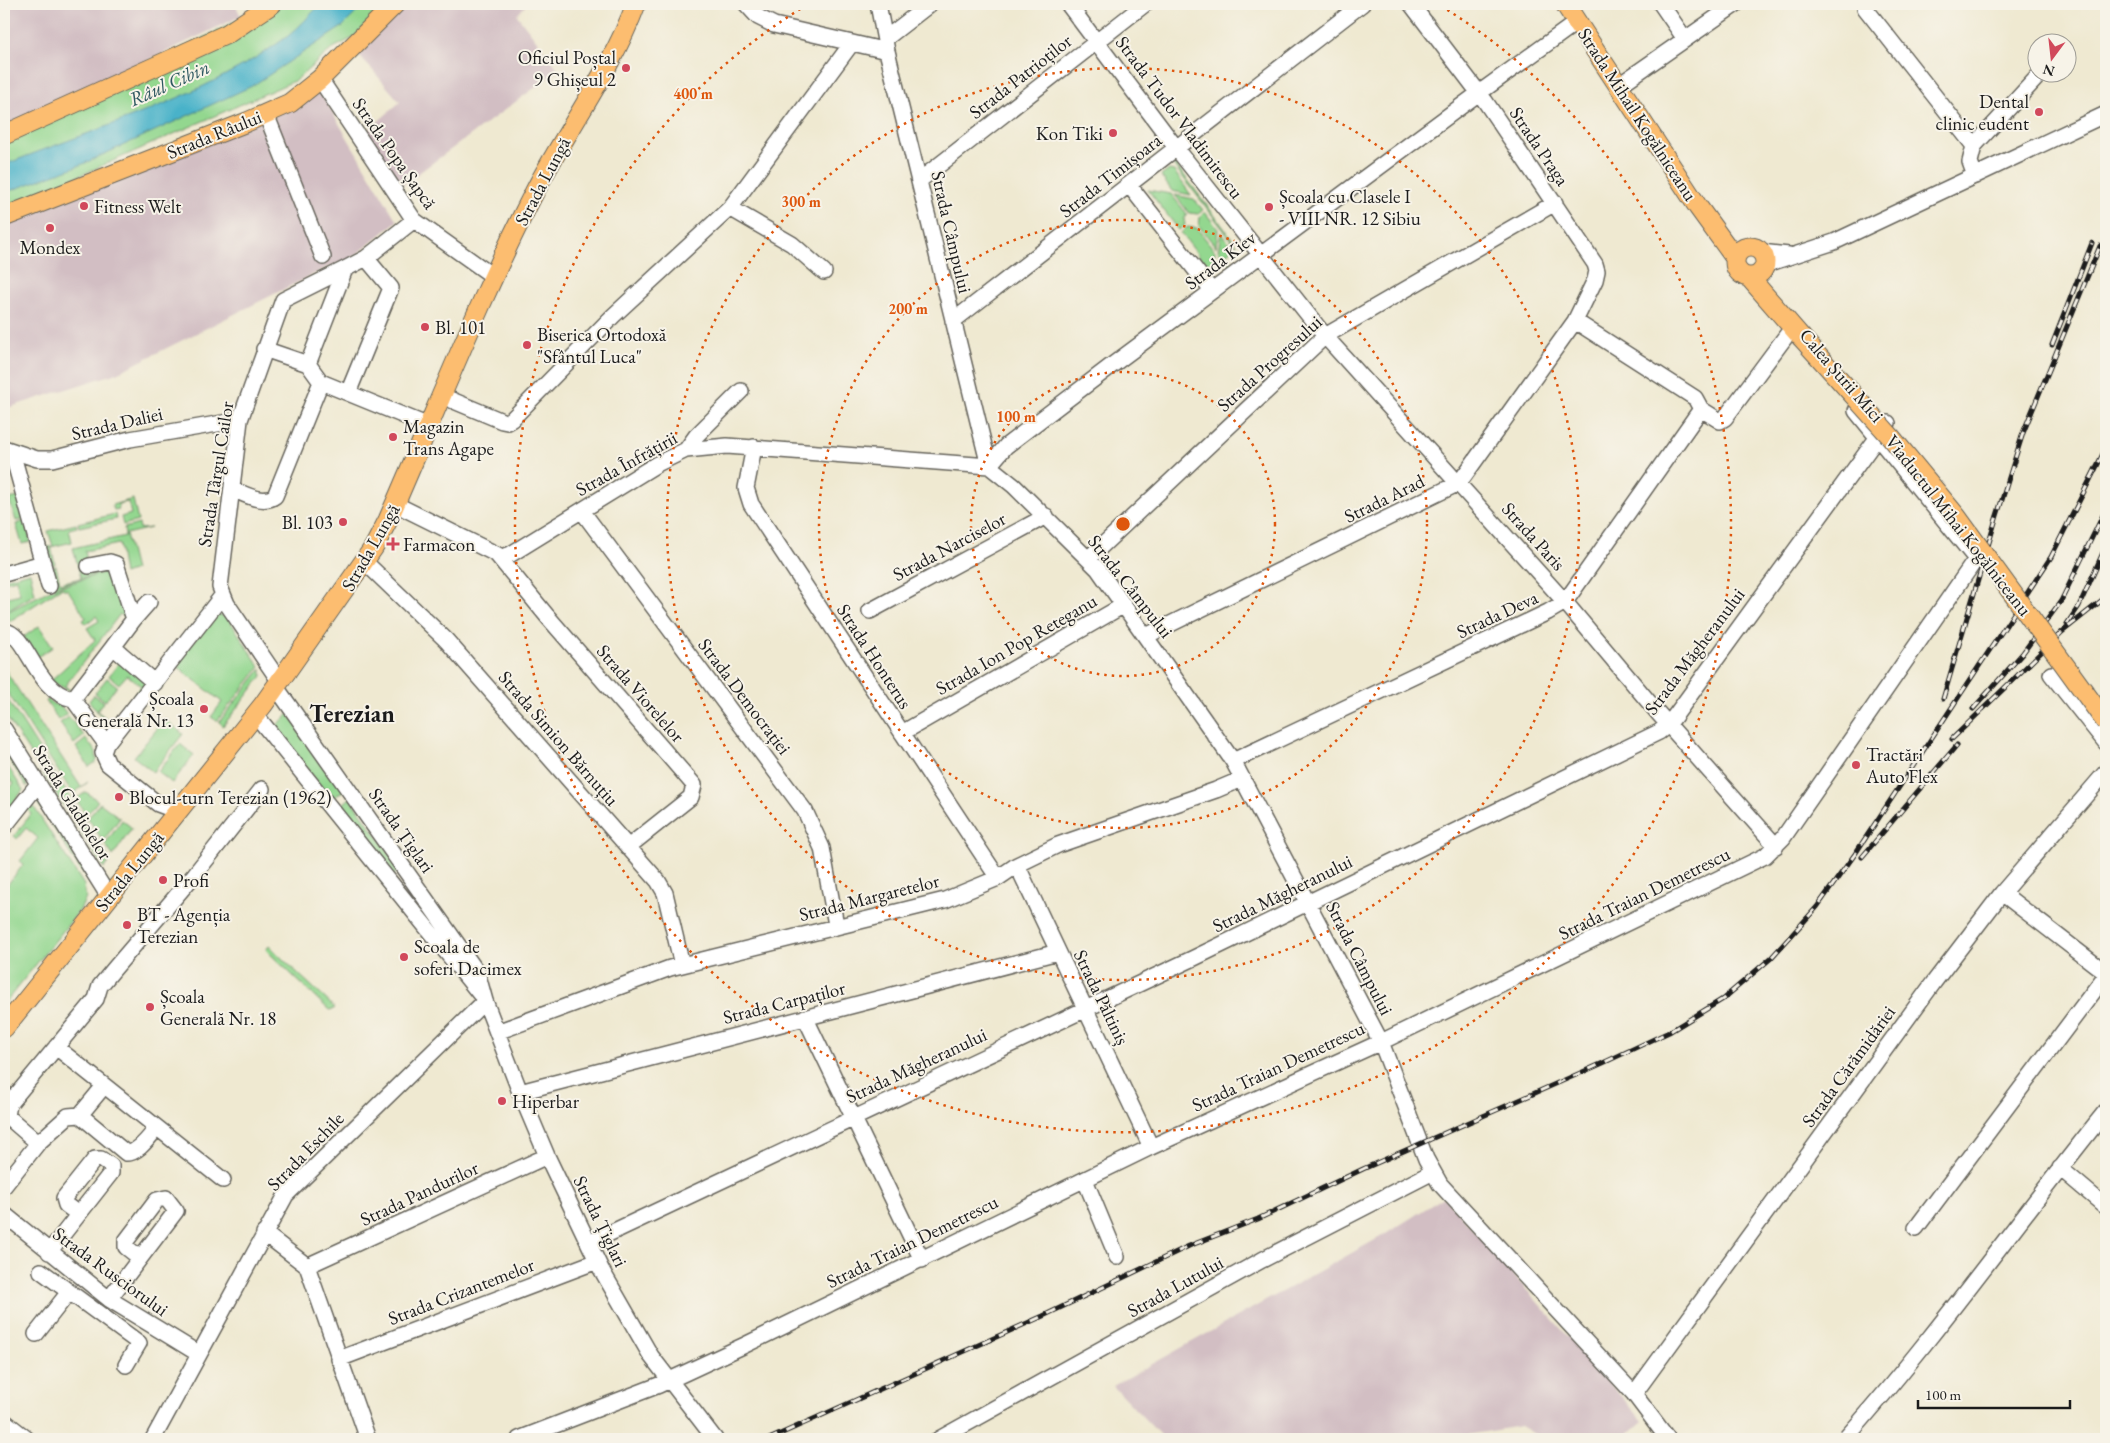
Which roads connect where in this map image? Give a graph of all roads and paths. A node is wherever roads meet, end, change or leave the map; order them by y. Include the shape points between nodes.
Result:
1 (272, 4) edge
2 (395, 4) edge
3 (636, 4) edge
4 (746, 4) edge
5 (878, 4) edge
6 (930, 4) edge
7 (1068, 4) edge
8 (1145, 4) edge
9 (1362, 4) edge
10 (1411, 4) edge
11 (1565, 4) edge
12 (1661, 4) edge
13 (1736, 4) edge
14 (1865, 8) dead end
15 (1577, 22) junction
16 (1685, 39) junction
17 (1096, 41) junction
18 (852, 43) junction
19 (886, 45) junction
20 (320, 80) junction
21 (2033, 82) edge
22 (1618, 86) junction
23 (1478, 93) junction
24 (266, 114) junction
25 (2106, 114) edge
26 (4, 135) edge
27 (1974, 146) junction
28 (1177, 149) junction
29 (1975, 176) junction
30 (920, 180) junction
31 (1129, 185) junction
32 (1555, 203) junction
33 (730, 208) junction
34 (4, 217) edge
35 (414, 220) junction
36 (1260, 255) junction
37 (323, 257) dead end
38 (366, 258) junction
39 (1752, 262) junction
40 (345, 269) junction
41 (824, 272) dead end
42 (494, 277) junction
43 (1212, 291) junction
44 (953, 321) junction
45 (1575, 321) junction
46 (1790, 326) junction
47 (1325, 336) junction
48 (264, 349) junction
49 (308, 364) junction
50 (321, 382) junction
51 (741, 391) dead end
52 (348, 393) junction
53 (442, 396) junction
54 (1700, 410) junction
55 (240, 420) junction
56 (1888, 423) junction
57 (429, 426) junction
58 (1877, 436) junction
59 (754, 447) junction
60 (8, 450) edge
61 (686, 450) junction
62 (989, 466) junction
63 (10, 471) edge
64 (1459, 483) junction
65 (232, 489) junction
66 (396, 504) junction
67 (582, 511) junction
68 (1046, 516) junction
69 (498, 556) junction
70 (1089, 558) junction
71 (1976, 559) junction
72 (365, 562) junction
73 (43, 564) junction
74 (89, 566) dead end
75 (4, 574) edge
76 (49, 586) dead end
77 (222, 596) junction
78 (149, 602) dead end
79 (1565, 602) junction
80 (1124, 605) junction
81 (870, 610) dead end
82 (134, 620) junction
83 (4, 631) edge
84 (1146, 636) junction
85 (113, 647) junction
86 (2051, 674) dead end
87 (155, 683) junction
88 (278, 684) junction
89 (72, 700) junction
90 (256, 714) junction
91 (2106, 722) edge
92 (1668, 725) junction
93 (4, 729) edge
94 (902, 733) junction
95 (2106, 743) edge
96 (106, 744) junction
97 (1233, 761) junction
98 (2106, 772) edge
99 (1242, 779) junction
100 (38, 784) junction
101 (258, 795) dead end
102 (177, 811) junction
103 (4, 827) edge
104 (1776, 846) junction
105 (628, 847) junction
106 (1017, 865) junction
107 (998, 878) junction
108 (2002, 893) junction
109 (109, 897) junction
110 (1309, 902) junction
111 (836, 925) junction
112 (1058, 952) junction
113 (682, 965) junction
114 (2106, 974) edge
115 (485, 1001) junction
116 (1085, 1008) junction
117 (805, 1017) junction
118 (4, 1028) edge
119 (497, 1032) junction
120 (1381, 1042) junction
121 (56, 1047) junction
122 (104, 1086) junction
123 (520, 1092) junction
124 (2106, 1111) edge
125 (80, 1115) junction
126 (853, 1117) junction
127 (156, 1128) junction
128 (38, 1143) junction
129 (1151, 1147) junction
130 (547, 1156) junction
131 (2060, 1168) junction
132 (1433, 1172) junction
133 (223, 1180) dead end
134 (1085, 1180) junction
135 (4, 1186) edge
136 (2106, 1207) edge
137 (4, 1214) edge
138 (78, 1214) dead end
139 (1916, 1228) dead end
140 (264, 1233) junction
141 (589, 1243) junction
142 (49, 1252) junction
143 (1117, 1256) dead end
144 (140, 1258) dead end
145 (922, 1260) junction
146 (597, 1261) junction
147 (308, 1266) junction
148 (41, 1271) dead end
149 (95, 1287) junction
150 (69, 1292) junction
151 (110, 1299) junction
152 (84, 1303) junction
153 (36, 1334) dead end
154 (199, 1354) junction
155 (339, 1359) junction
156 (126, 1365) dead end
157 (669, 1381) junction
158 (1634, 1394) junction
159 (4, 1421) edge
160 (27, 1439) edge
161 (153, 1439) edge
162 (368, 1439) edge
163 (519, 1439) edge
164 (714, 1439) edge
165 (938, 1439) edge
166 (1668, 1439) edge
167 (1845, 1439) edge

1 - 26 main road via 227,34
2 - 20 main road, Strada Râului
3 - 42 main road, Strada Lungă via 620,39 536,188
4 - 18 street via 758,17 774,25
5 - 19 street, Strada Câmpului
6 - 19 street
7 - 17 street, Strada Tudor Vladimirescu
8 - 17 street, Strada Patrioților
9 - 28 street, Strada Timișoara
10 - 23 street, Strada Praga
11 - 15 main road, Strada Mihail Kogălniceanu
12 - 16 street
13 - 16 street
14 - 27 street
15 - 22 main road, Strada Mihail Kogălniceanu
15 - 23 street, Strada Kiev
16 - 22 street
17 - 28 street, Strada Tudor Vladimirescu
17 - 30 street, Strada Patrioților
18 - 19 street
18 - 33 street
19 - 30 street, Strada Câmpului
20 - 24 main road, Strada Râului via 290,102
20 - 35 street, Strada Popa Șapcă
21 - 27 street
22 - 39 main road, Strada Mihail Kogălniceanu via 1711,225
23 - 32 street, Strada Praga
23 - 36 street, Strada Kiev
24 - 34 main road, Strada Râului
24 - 37 street
25 - 29 street
27 - 29 street via 1970,162
28 - 31 street, Strada Timișoara
28 - 36 street, Strada Tudor Vladimirescu
29 - 39 street via 1821,248
30 - 44 street, Strada Câmpului
31 - 43 street
31 - 44 street, Strada Timișoara
32 - 45 street, Strada Praga via 1597,267 1593,285
32 - 47 street, Strada Progresului
33 - 41 street via 792,244
33 - 53 street via 613,316 512,419 507,422
35 - 38 street, Strada Târgul Cailor
35 - 42 street, Strada Popa Șapcă
36 - 43 street, Strada Kiev
36 - 47 street, Strada Paris
38 - 40 street, Strada Târgul Cailor
38 - 52 street via 391,288
39 - 46 main road, Calea Șurii Mici via 1767,296
40 - 48 street, Strada Târgul Cailor via 282,300
40 - 49 street
42 - 53 main road, Strada Lungă
43 - 62 street, Strada Kiev via 1006,446
44 - 62 street, Strada Câmpului
45 - 54 street via 1694,398
45 - 64 street, Strada Arad
46 - 54 street via 1725,418 1715,420
46 - 56 street, Calea Șurii Mici via 1796,323 1805,331
46 - 58 street, Calea Șurii Mici
46 - 91 main road, Viaductul Mihai Kogălniceanu, bridge via 1891,437 1957,517
47 - 64 street, Strada Paris
47 - 70 street, Strada Progresului
48 - 49 street
48 - 55 street, Strada Târgul Cailor
49 - 50 street
50 - 52 street
50 - 65 street via 275,496 262,500
51 - 61 street
52 - 57 street
53 - 57 main road, Strada Lungă
54 - 79 street, Strada Deva
55 - 60 street, Strada Daliei via 139,437 52,459 37,459
55 - 65 street, Strada Târgul Cailor
56 - 58 street, Calea Șurii Mici
56 - 71 street via 1984,540
57 - 66 main road, Strada Lungă
58 - 71 street
58 - 92 street, Strada Măgheranului
59 - 61 street, Strada Înfrățirii via 713,446
59 - 62 street, Strada Înfrățirii
59 - 94 street, Strada Honterus via 746,488 748,499
60 - 63 street
61 - 67 street, Strada Înfrățirii via 657,464
62 - 68 street, Strada Câmpului
63 - 73 street
64 - 79 street, Strada Paris
64 - 84 street, Strada Arad
65 - 77 street, Strada Târgul Cailor via 220,580
66 - 69 street
66 - 72 main road, Strada Lungă
67 - 69 street, Strada Înfrățirii via 511,554
67 - 111 street, Strada Democrației via 805,811 822,848
68 - 70 street, Strada Câmpului
68 - 81 street, Strada Narciselor
69 - 105 street, Strada Viorelelor via 694,785 691,797
70 - 80 street, Strada Câmpului
71 - 104 street, Strada Traian Demetrescu
72 - 88 main road, Strada Lungă
72 - 105 street, Strada Simion Bărnuțiu via 446,640
73 - 75 street
73 - 76 street
74 - 82 street via 116,564
77 - 87 street
77 - 88 street
78 - 82 street
79 - 92 street, Strada Paris
79 - 97 street, Strada Deva
80 - 84 street, Strada Câmpului
80 - 94 street, Strada Ion Pop Reteganu
82 - 85 street
83 - 89 street via 14,636 53,692
84 - 97 street, Strada Câmpului
85 - 87 street
85 - 89 street
86 - 95 street
87 - 96 street
88 - 90 main road, Strada Lungă
88 - 115 street, Strada Țiglari via 472,964
89 - 96 street
90 - 102 main road, Strada Lungă
90 - 115 street, Strada Țiglari
92 - 104 street, Strada Paris
92 - 110 street, Strada Măgheranului
93 - 100 street, Strada Gladiolelor
94 - 107 street, Strada Honterus
96 - 102 street via 103,753 108,764 158,804
97 - 99 street, Strada Câmpului
98 - 108 street, Strada Cărămidăriei
99 - 106 street, Strada Margaretelor via 1208,794 1058,845
99 - 110 street, Strada Câmpului
100 - 103 street
100 - 109 street, Strada Gladiolelor
101 - 121 street via 100,986 96,999
102 - 109 main road, Strada Lungă
104 - 120 street, Strada Traian Demetrescu via 1757,860
105 - 113 street, Strada Simion Bărnuțiu via 663,888
106 - 107 street, Strada Margaretelor
106 - 112 street, Strada Păltiniș
107 - 111 street, Strada Margaretelor via 945,900
108 - 114 street
108 - 158 street, Strada Cărămidăriei
109 - 118 main road, Strada Lungă
110 - 116 street, Strada Măgheranului
110 - 120 street, Strada Câmpului
111 - 113 street, Strada Margaretelor
112 - 116 street, Strada Păltiniș
112 - 117 street, Strada Carpaților
113 - 119 street, Strada Margaretelor
114 - 139 street
115 - 119 street, Strada Țiglari
115 - 140 street, Strada Eschile via 286,1195
116 - 126 street, Strada Măgheranului
116 - 129 street, Strada Păltiniș
117 - 123 street, Strada Carpaților
117 - 126 street
119 - 123 street, Strada Țiglari
120 - 129 street, Strada Traian Demetrescu
120 - 132 street, Strada Câmpului
121 - 122 street
121 - 128 street via 6,1107 6,1116
122 - 125 street
122 - 127 street
123 - 130 street, Strada Țiglari
124 - 131 street
125 - 127 street via 126,1154 137,1150
125 - 128 street via 68,1116
126 - 141 street, Strada Măgheranului
126 - 145 street
127 - 133 street
128 - 135 street
129 - 134 street, Strada Traian Demetrescu
130 - 141 street, Strada Țiglari
130 - 147 street, Strada Pandurilor
131 - 136 street
131 - 167 street via 1914,1360
132 - 158 street, Strada Câmpului via 1449,1196
132 - 165 street, Strada Lutului via 1262,1260
134 - 143 street
134 - 145 street, Strada Traian Demetrescu
137 - 142 street, Strada Rusciorului
138 - 142 street
140 - 147 street
140 - 154 street, Strada Eschile
141 - 146 street, Strada Țiglari
142 - 149 street, Strada Rusciorului
144 - 151 street
145 - 157 street, Strada Traian Demetrescu
146 - 155 street, Strada Crizantemelor
146 - 157 street, Strada Țiglari via 639,1336
147 - 155 street
148 - 150 street
149 - 151 street, Strada Rusciorului
149 - 152 street
150 - 152 street
150 - 153 street
151 - 154 street, Strada Rusciorului
152 - 156 street via 139,1343
154 - 161 street, Strada Eschile
155 - 162 street
157 - 163 street, Strada Traian Demetrescu
157 - 164 street, Strada Țiglari
158 - 166 street, Strada Câmpului
159 - 160 street

